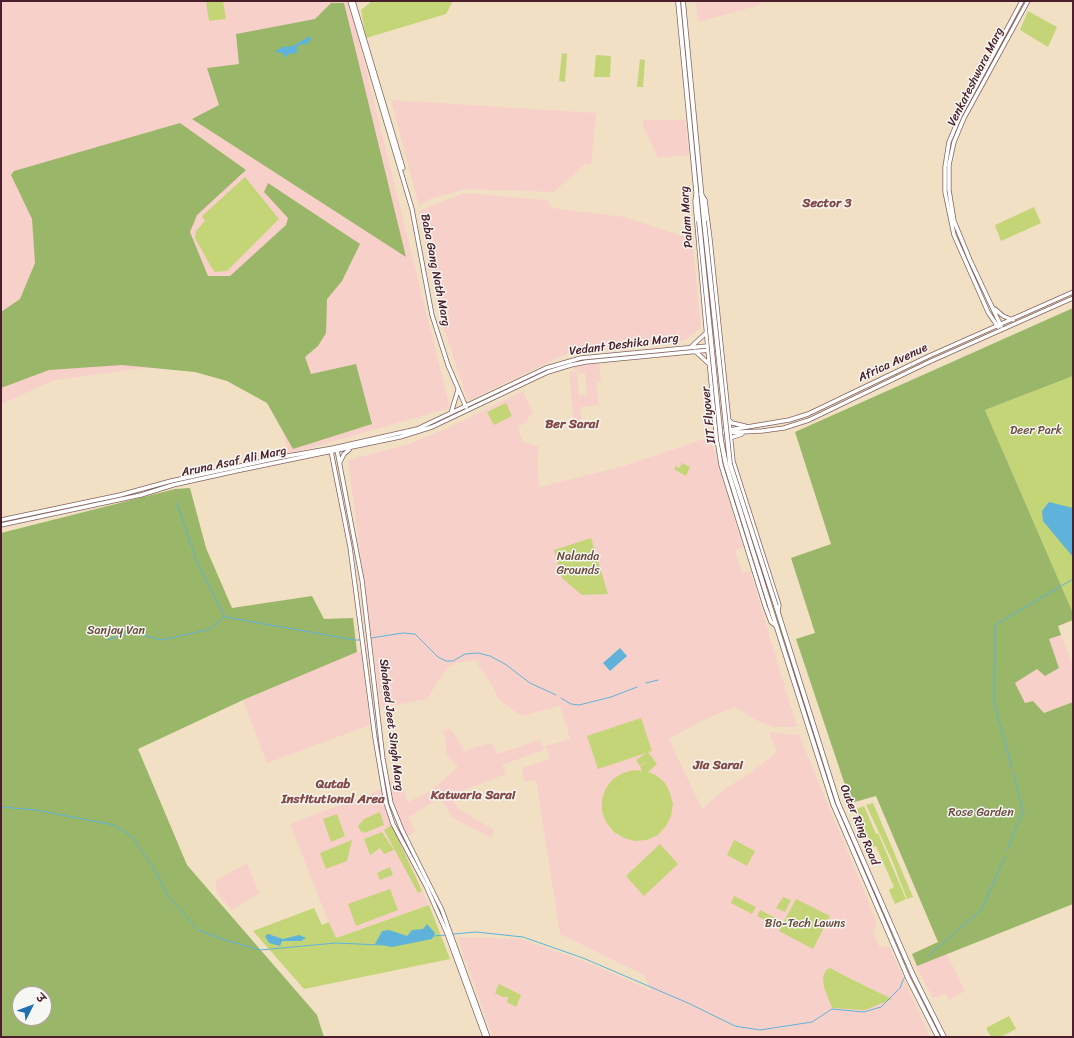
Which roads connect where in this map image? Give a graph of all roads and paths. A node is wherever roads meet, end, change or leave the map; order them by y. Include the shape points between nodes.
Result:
1 (352, 1) edge
2 (678, 1) edge
3 (683, 1) edge
4 (1022, 1) edge
5 (1028, 1) edge
6 (701, 194) junction
7 (696, 195) junction
8 (1073, 292) edge
9 (1073, 298) edge
10 (990, 302) junction
11 (717, 312) junction
12 (704, 314) junction
13 (1014, 320) junction
14 (1002, 324) junction
15 (997, 326) junction
16 (999, 332) junction
17 (706, 333) junction
18 (441, 342) junction
19 (690, 347) junction
20 (721, 347) junction
21 (708, 348) junction
22 (695, 351) junction
23 (710, 366) junction
24 (458, 390) junction
25 (467, 407) junction
26 (450, 414) junction
27 (728, 419) junction
28 (748, 427) junction
29 (716, 431) junction
30 (729, 431) junction
31 (747, 433) junction
32 (730, 438) junction
33 (337, 449) junction
34 (351, 449) junction
35 (331, 450) junction
36 (732, 453) junction
37 (720, 454) junction
38 (340, 463) junction
39 (1, 520) edge
40 (1, 525) edge
41 (778, 612) junction
42 (776, 626) junction
43 (449, 934) junction
44 (485, 1037) edge
45 (488, 1037) edge
46 (938, 1037) edge
47 (944, 1037) edge

1 - 18 main road, Baba Gang Nath Marg via 412,201 429,297
2 - 7 main road, Palam Marg
3 - 6 main road, Palam Marg
4 - 15 main road via 960,116 950,142 946,167 945,192 954,235 988,312
5 - 10 main road, Venkateshwara Marg via 964,118 954,142 950,165 949,190 954,221
6 - 11 main road, Palam Marg via 705,200
6 - 41 main road, IIT Flyover, bridge via 730,464
7 - 12 main road, Palam Marg
7 - 42 main road, IIT Flyover, bridge via 721,440 726,465
8 - 13 main road, Africa Avenue
9 - 16 main road, Africa Avenue
10 - 13 main road via 998,312
10 - 14 main road, Venkateshwara Marg
11 - 12 main road via 711,319
11 - 20 main road, Palam Marg
12 - 17 main road, Palam Marg
13 - 14 main road, Africa Avenue
14 - 15 main road, Africa Avenue
14 - 16 main road
15 - 16 main road
15 - 28 main road, Africa Avenue via 808,414
16 - 31 main road, Africa Avenue via 929,362 809,420 784,428
17 - 19 main road
17 - 21 main road, Palam Marg
18 - 24 main road, Baba Gang Nath Marg
18 - 25 main road, Baba Gang Nath Marg
19 - 21 main road, Vedant Deshika Marg
19 - 25 main road, Vedant Deshika Marg via 605,355 565,362 532,374
20 - 21 main road, Vedant Deshika Marg
20 - 27 main road, Palam Marg
21 - 22 main road, Vedant Deshika Marg
21 - 23 main road, Palam Marg
22 - 23 main road via 703,356
22 - 25 main road, Vedant Deshika Marg via 571,365 548,372
23 - 29 main road, Palam Marg
24 - 25 main road, Baba Gang Nath Marg
24 - 26 main road
25 - 26 main road, Aruna Asaf Ali Marg
25 - 34 main road, Aruna Asaf Ali Marg via 420,432
26 - 33 main road, Aruna Asaf Ali Marg via 417,429
27 - 28 main road via 732,423
27 - 30 main road, Palam Marg
28 - 30 main road, Africa Avenue
29 - 30 main road, Africa Avenue
29 - 37 main road, Palam Marg
30 - 31 main road, Africa Avenue
30 - 32 main road, Palam Marg
31 - 32 main road
32 - 36 main road, Palam Marg
33 - 34 main road, Aruna Asaf Ali Marg
33 - 35 main road, Aruna Asaf Ali Marg
33 - 38 main road, Shaheed Jeet Singh Marg
34 - 38 main road via 344,454
35 - 39 main road, Aruna Asaf Ali Marg via 282,457
35 - 40 main road, Aruna Asaf Ali Marg
35 - 43 main road, Shaheed Jeet Singh Marg via 352,560 384,795 393,824
36 - 37 main road via 726,450
36 - 41 main road, Palam Marg via 740,486 779,605
37 - 42 main road, Palam Marg via 728,491 765,606 771,622
38 - 43 main road, Shaheed Jeet Singh Marg via 362,580 389,795 398,822 431,886
41 - 47 main road, Outer Ring Road via 838,803 913,976
42 - 46 main road, Outer Ring Road via 833,804 908,978
43 - 44 main road, Shaheed Jeet Singh Marg
43 - 45 main road, Shaheed Jeet Singh Marg

